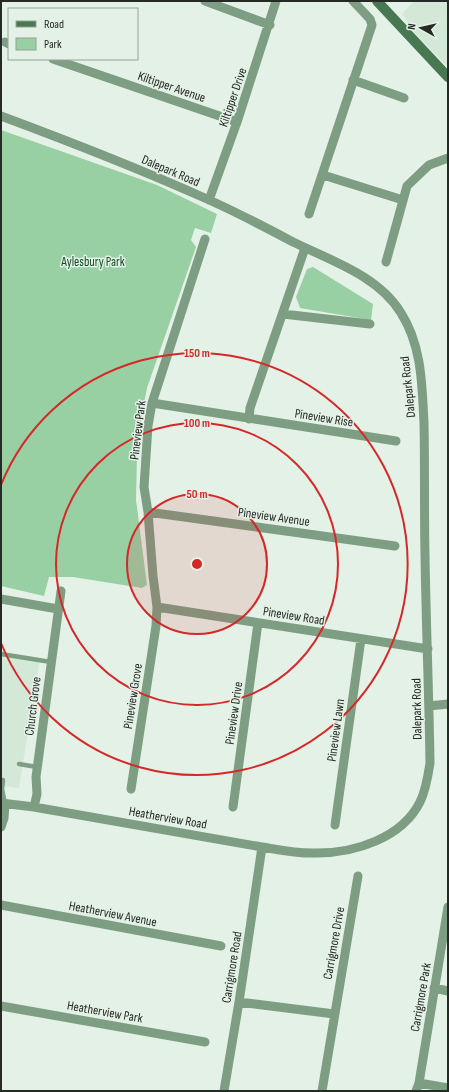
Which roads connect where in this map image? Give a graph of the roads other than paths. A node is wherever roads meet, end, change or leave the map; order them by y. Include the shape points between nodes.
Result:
1 (205, 1) edge
2 (276, 1) edge
3 (353, 1) edge
4 (377, 1) edge
5 (270, 25) junction
6 (56, 60) edge
7 (448, 78) edge
8 (353, 80) junction
9 (404, 98) dead end
10 (1, 116) edge
11 (237, 122) junction
12 (448, 158) edge
13 (323, 175) junction
14 (209, 200) junction
15 (403, 200) junction
16 (309, 214) dead end
17 (205, 239) dead end
18 (305, 248) junction
19 (386, 262) dead end
20 (282, 314) junction
21 (370, 324) dead end
22 (152, 403) junction
23 (249, 419) junction
24 (396, 441) dead end
25 (148, 512) junction
26 (395, 546) dead end
27 (61, 591) dead end
28 (1, 599) edge
29 (157, 606) junction
30 (58, 609) junction
31 (258, 623) junction
32 (361, 638) junction
33 (428, 649) junction
34 (1, 654) edge
35 (51, 662) junction
36 (448, 704) edge
37 (429, 706) junction
38 (19, 764) dead end
39 (37, 767) junction
40 (1, 780) edge
41 (131, 789) dead end
42 (3, 804) edge
43 (34, 807) junction
44 (233, 807) dead end
45 (335, 825) dead end
46 (1, 827) edge
47 (262, 847) junction
48 (331, 852) joint
49 (358, 876) dead end
50 (1, 905) edge
51 (448, 907) edge
52 (221, 946) dead end
53 (434, 988) junction
54 (448, 991) edge
55 (239, 1002) junction
56 (1, 1006) edge
57 (334, 1014) junction
58 (205, 1042) dead end
59 (417, 1087) edge
60 (448, 1088) edge
61 (224, 1091) edge
62 (322, 1091) edge

1 - 5 street
2 - 5 street, Kiltipper Drive
3 - 8 street via 370,19 372,25
4 - 7 street
5 - 11 street, Kiltipper Drive
6 - 11 street, Kiltipper Avenue
8 - 9 street
8 - 13 street
10 - 14 street, Dalepark Road via 90,149
11 - 14 street, Kiltipper Drive
12 - 15 street via 429,165 417,175 407,186
13 - 15 street
13 - 16 street
14 - 18 street, Dalepark Road
15 - 19 street
17 - 22 street, Pineview Park
18 - 20 street
18 - 33 street, Dalepark Road via 357,272 368,280 400,311 412,333 420,363 422,390
20 - 21 street
20 - 23 street via 250,408
22 - 23 street, Pineview Rise
22 - 25 street, Pineview Park via 144,487
23 - 24 street, Pineview Rise
25 - 26 street, Pineview Avenue
25 - 29 street, Pineview Park
27 - 30 street, Church Grove
28 - 30 street
29 - 31 street, Pineview Road
29 - 41 street, Pineview Grove
30 - 35 street, Church Grove
31 - 32 street, Pineview Road
31 - 44 street, Pineview Drive
32 - 33 street, Pineview Road
32 - 45 street, Pineview Lawn
33 - 37 street, Dalepark Road
34 - 35 lane
35 - 39 street, Church Grove
36 - 37 street
37 - 48 street, Dalepark Road via 430,763 421,802 408,820 378,841
38 - 39 lane
39 - 43 street, Church Grove
40 - 42 lane
42 - 43 street, Heatherview Road
42 - 46 street via 4,818
43 - 47 street, Heatherview Road
47 - 48 street, Heatherview Road via 296,852
47 - 55 street, Carrigmore Road
49 - 57 street, Carrigmore Drive
50 - 52 street, Heatherview Avenue
51 - 53 street, Carrigmore Park
53 - 54 street
53 - 59 street, Carrigmore Park
55 - 57 street
55 - 61 street, Carrigmore Road
56 - 58 street, Heatherview Park
57 - 62 street, Carrigmore Drive
59 - 60 street

